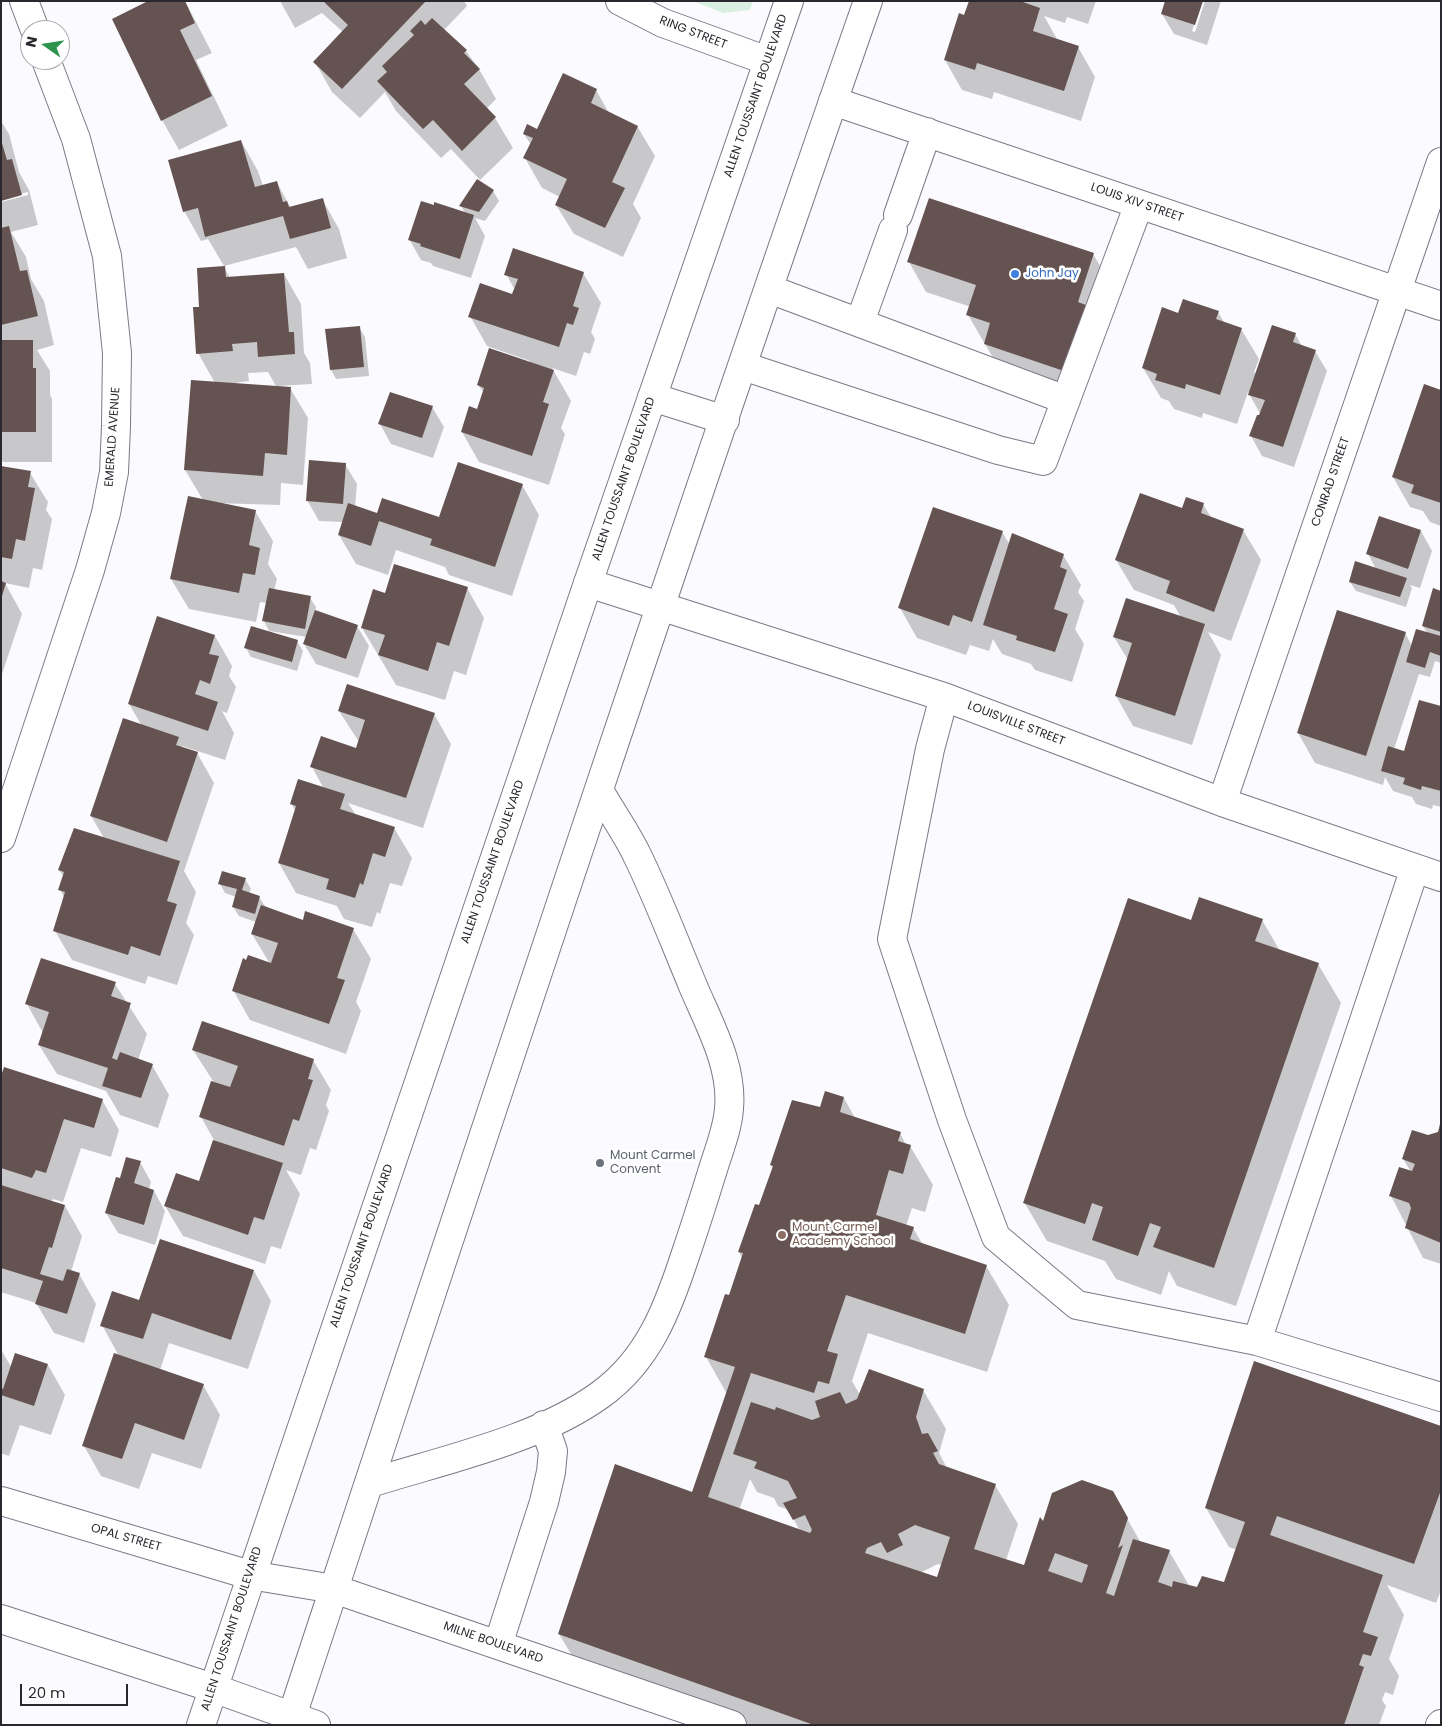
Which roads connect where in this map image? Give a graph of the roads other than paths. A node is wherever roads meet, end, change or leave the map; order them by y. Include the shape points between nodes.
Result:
1 (24, 1) edge
2 (620, 1) edge
3 (789, 1) edge
4 (868, 1) edge
5 (31, 20) edge
6 (768, 61) junction
7 (50, 70) edge
8 (833, 100) junction
9 (927, 132) junction
10 (1441, 162) edge
11 (1139, 204) junction
12 (769, 289) junction
13 (1396, 291) junction
14 (1441, 306) edge
15 (860, 322) junction
16 (743, 366) junction
17 (652, 397) junction
18 (1066, 400) junction
19 (725, 420) junction
20 (588, 583) junction
21 (662, 607) junction
22 (944, 697) junction
23 (600, 792) junction
24 (1222, 802) junction
25 (1, 838) edge
26 (1415, 868) junction
27 (1441, 877) edge
28 (1257, 1340) junction
29 (1441, 1396) edge
30 (544, 1426) junction
31 (370, 1483) junction
32 (1, 1501) edge
33 (250, 1575) junction
34 (334, 1589) junction
35 (1, 1619) edge
36 (498, 1645) junction
37 (213, 1688) junction
38 (299, 1722) edge
39 (201, 1725) edge
40 (732, 1725) edge

1 - 5 street
2 - 6 street, RING STREET via 663,23
3 - 6 street, ALLEN TOUSSAINT BOULEVARD
4 - 8 street
6 - 17 street, ALLEN TOUSSAINT BOULEVARD
7 - 25 street, EMERALD AVENUE via 76,139 107,256 117,353 114,472 90,570
8 - 9 street, LOUIS XIV STREET
8 - 12 street
9 - 11 street, LOUIS XIV STREET
9 - 15 street
10 - 13 street, CONRAD STREET
11 - 13 street, LOUIS XIV STREET
11 - 18 street
12 - 15 street
12 - 16 street
13 - 14 street, LOUIS XIV STREET
13 - 24 street, CONRAD STREET
15 - 18 street
16 - 18 street via 998,450 1043,460
16 - 19 street
17 - 19 street
17 - 20 street, ALLEN TOUSSAINT BOULEVARD
19 - 21 street
20 - 21 street, LOUISVILLE STREET
20 - 33 street, ALLEN TOUSSAINT BOULEVARD
21 - 22 street, LOUISVILLE STREET
21 - 23 street
22 - 24 street, LOUISVILLE STREET
22 - 28 street via 930,749 892,939 952,1120 996,1236 1077,1305
23 - 30 street via 637,853 707,1020 729,1084 729,1109 721,1146 673,1294 646,1350 602,1394
23 - 31 street
24 - 26 street, LOUISVILLE STREET
26 - 27 street, LOUISVILLE STREET
26 - 28 street
28 - 29 street
30 - 31 street
30 - 36 street via 553,1451 552,1472
31 - 34 street
32 - 33 street, OPAL STREET
33 - 34 street, MILNE BOULEVARD
33 - 37 street, ALLEN TOUSSAINT BOULEVARD
34 - 36 street, MILNE BOULEVARD
34 - 38 street
35 - 37 street
36 - 40 street, MILNE BOULEVARD
37 - 38 street
37 - 39 street, ALLEN TOUSSAINT BOULEVARD

